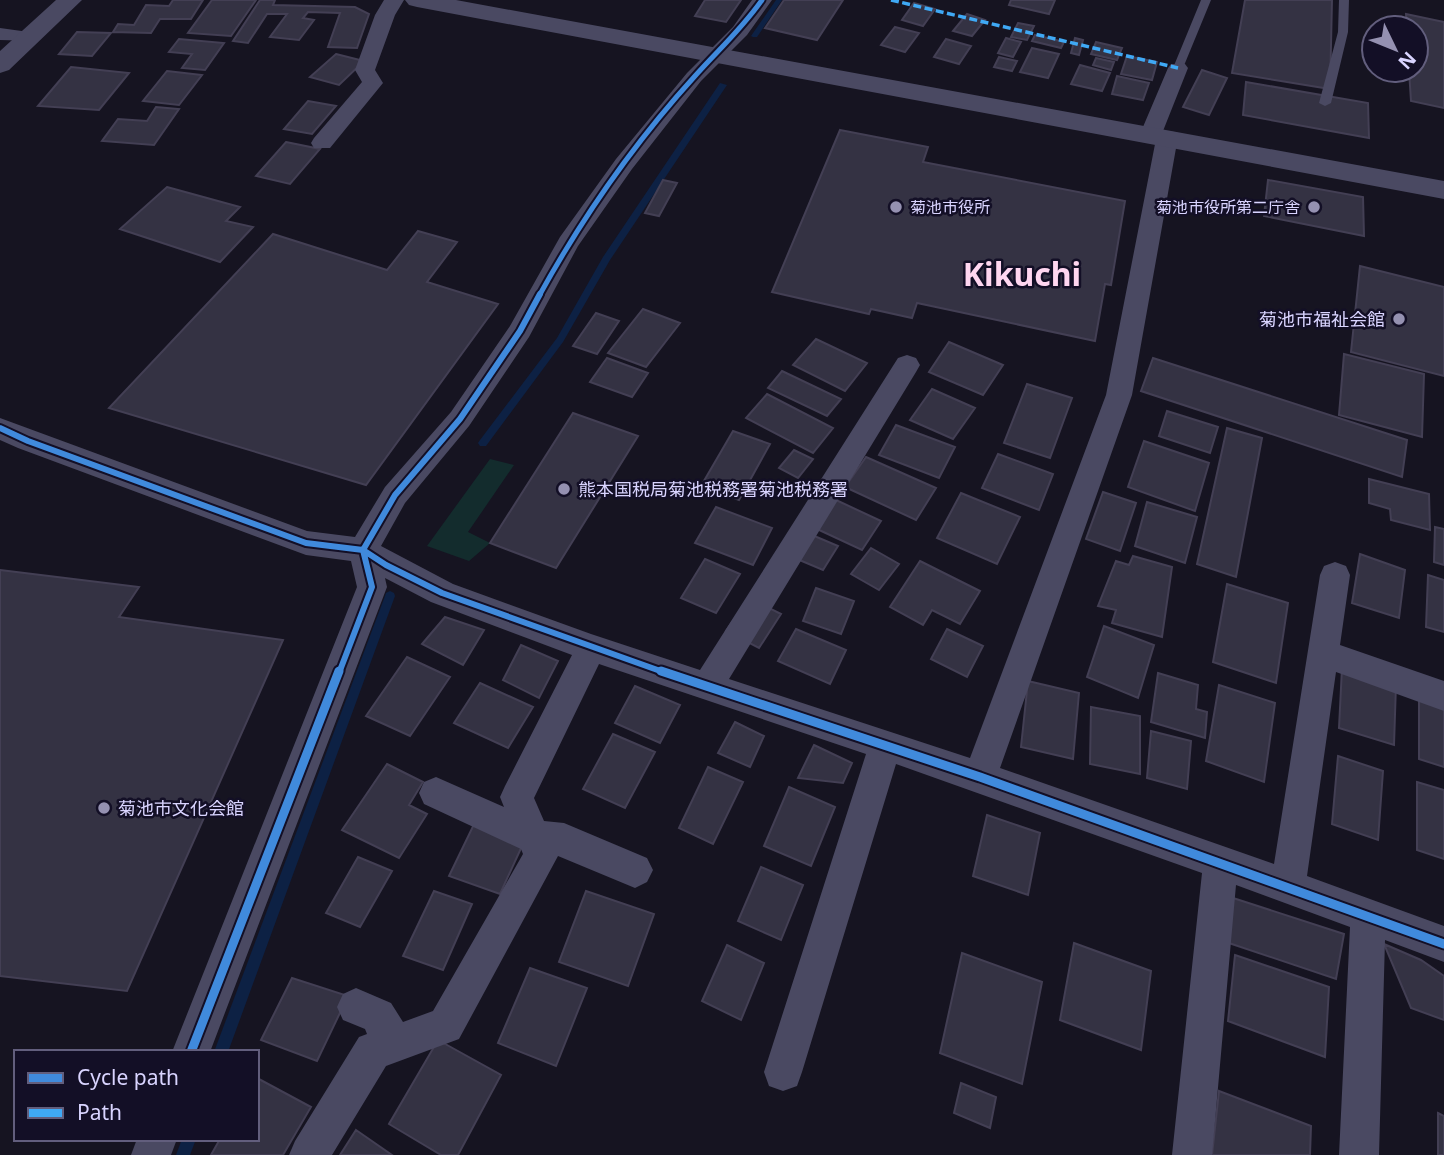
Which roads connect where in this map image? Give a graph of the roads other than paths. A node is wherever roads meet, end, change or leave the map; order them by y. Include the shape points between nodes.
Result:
1 (70, 0) edge
2 (394, 0) edge
3 (417, 0) edge
4 (762, 0) edge
5 (1206, 0) edge
6 (1345, 0) edge
7 (0, 34) edge
8 (29, 37) junction
9 (717, 54) junction
10 (0, 65) edge
11 (1178, 68) joint
12 (1325, 103) dead end
13 (1159, 135) junction
14 (322, 143) dead end
15 (1444, 190) edge
16 (907, 365) dead end
17 (0, 428) edge
18 (363, 550) junction
19 (1335, 575) dead end
20 (592, 648) junction
21 (1323, 653) junction
22 (707, 686) junction
23 (1444, 696) edge
24 (885, 746) junction
25 (980, 777) junction
26 (436, 793) dead end
27 (533, 837) junction
28 (1221, 862) junction
29 (635, 870) dead end
30 (1288, 887) junction
31 (1368, 918) junction
32 (1444, 944) edge
33 (356, 1007) dead end
34 (395, 1044) junction
35 (192, 1050) edge
36 (783, 1072) dead end
37 (309, 1155) edge
38 (1192, 1155) edge
39 (1359, 1155) edge

1 - 8 street
2 - 14 street via 365,70 373,83
3 - 9 street
4 - 9 street
5 - 11 lane
6 - 12 lane via 1343,32
7 - 8 street
8 - 10 street
9 - 13 street
9 - 18 street via 624,164 568,243 520,331 460,419 395,495
11 - 13 street
13 - 15 street
13 - 25 street via 1119,395
16 - 22 street
17 - 18 street via 306,543
18 - 20 street via 442,593
18 - 35 street via 372,587
19 - 21 street
20 - 22 street
20 - 27 street via 517,797
21 - 23 street
21 - 30 street
22 - 24 street
24 - 25 street
24 - 36 street
25 - 28 street
26 - 27 street
27 - 29 street via 564,840
27 - 34 street via 541,856 446,1026
28 - 30 street
28 - 38 street
30 - 31 street
31 - 32 street
31 - 39 street
33 - 34 street via 378,1016
34 - 37 street via 373,1051

